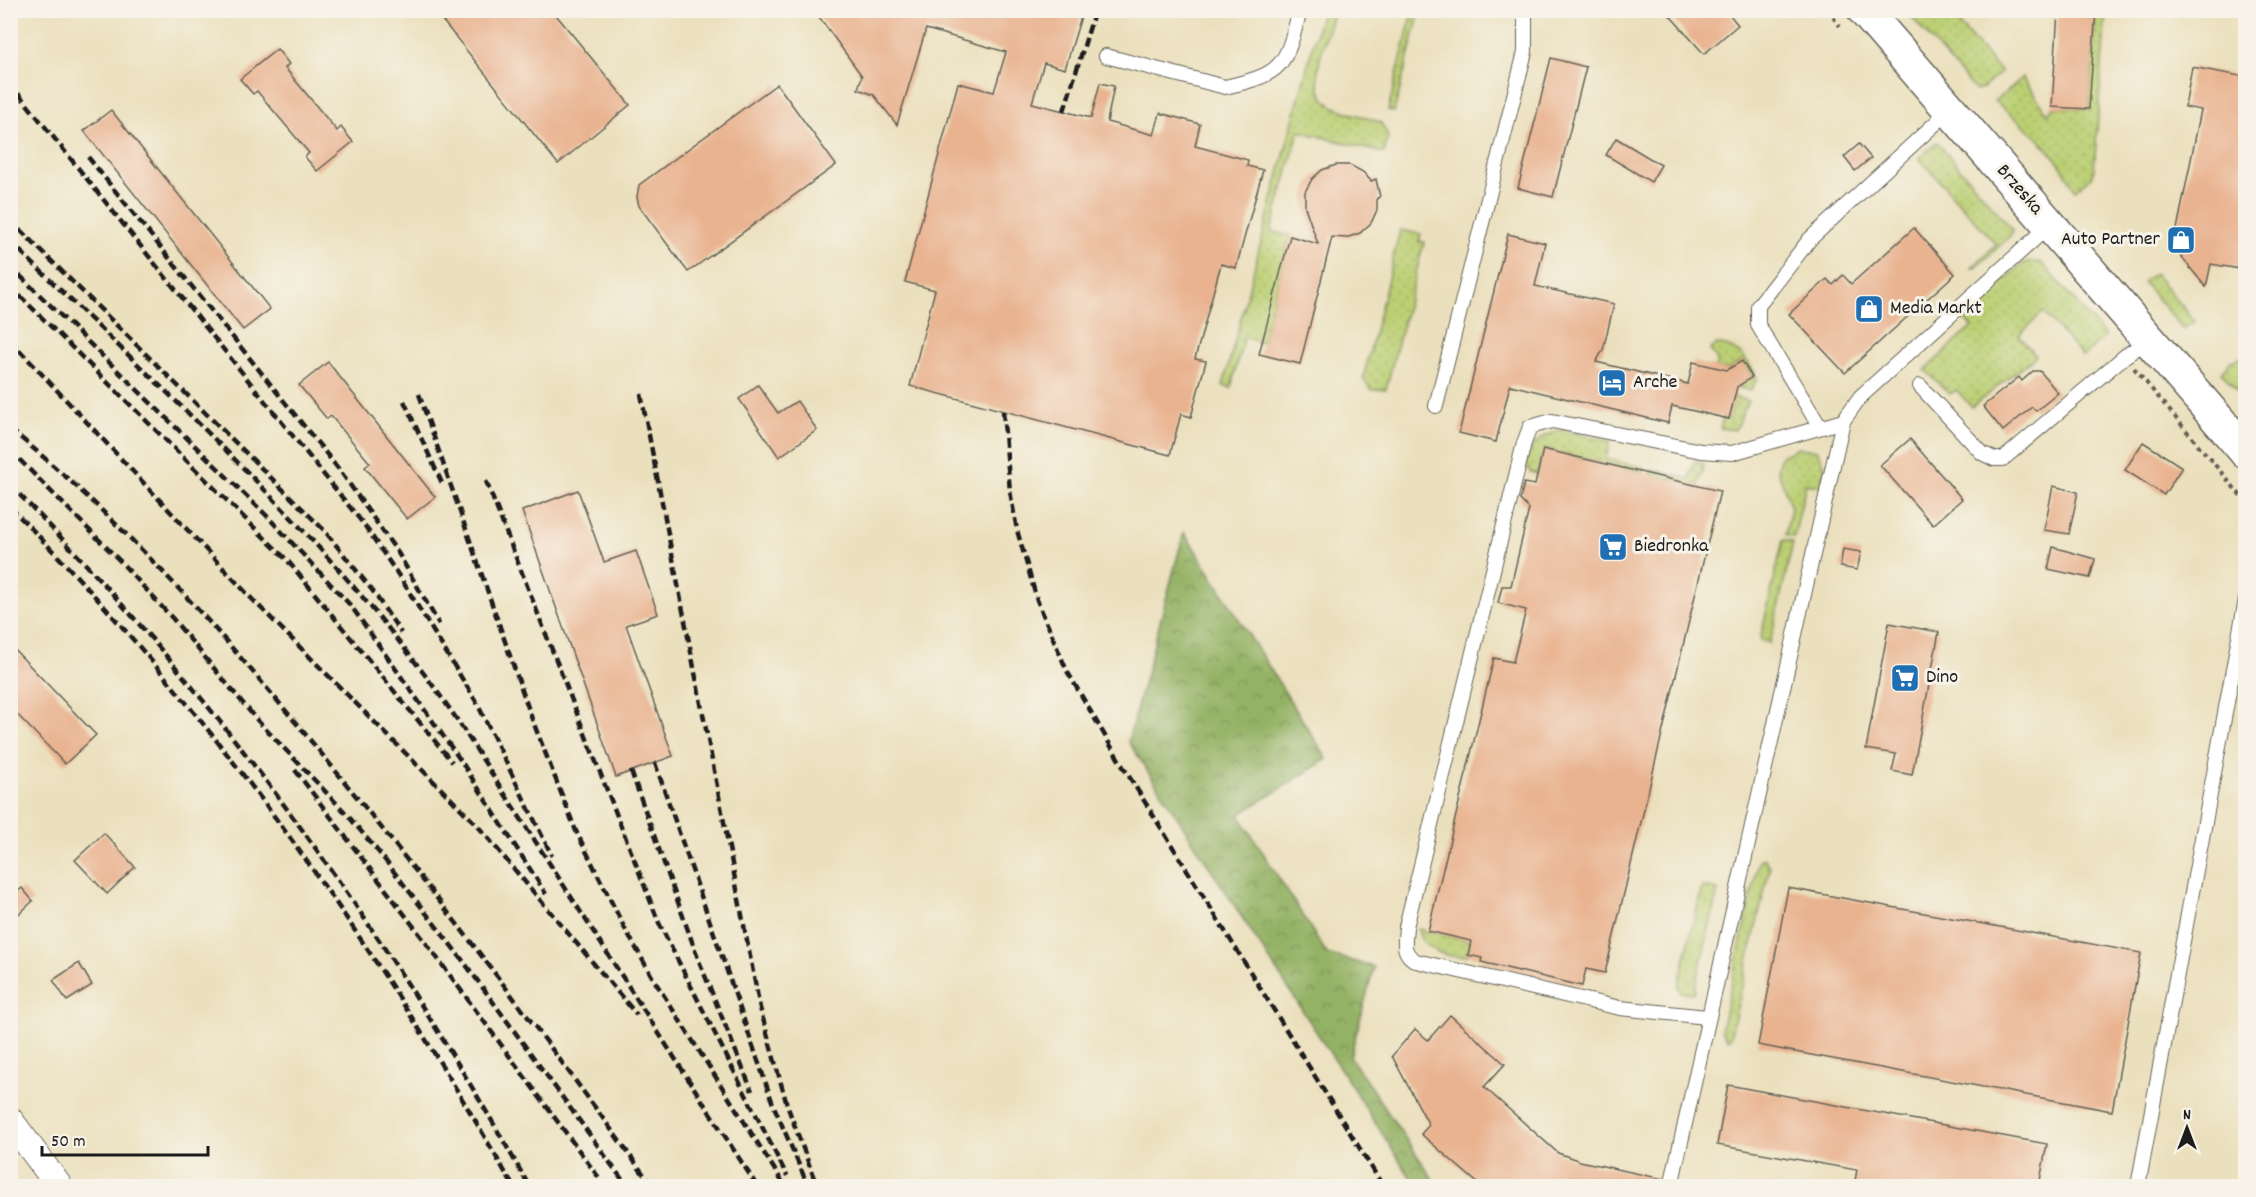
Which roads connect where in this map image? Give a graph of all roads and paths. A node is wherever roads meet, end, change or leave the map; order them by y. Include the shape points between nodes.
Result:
1 (1300, 10) edge
2 (1525, 10) edge
3 (1864, 10) edge
4 (1107, 57) dead end
5 (1950, 110) junction
6 (2050, 225) junction
7 (2149, 340) junction
8 (1920, 386) dead end
9 (1436, 406) dead end
10 (1843, 421) junction
11 (1820, 427) junction
12 (2246, 452) edge
13 (2246, 599) edge
14 (1707, 1017) junction
15 (10, 1120) edge
16 (59, 1186) edge
17 (1671, 1186) edge
18 (2138, 1186) edge

1 - 4 lane via 1288,56 1278,68 1244,83 1225,87
2 - 9 lane via 1525,52
3 - 5 main road, Brzeska
5 - 6 main road, Brzeska
5 - 11 lane via 1810,239 1758,306 1758,325
6 - 7 main road, Brzeska
6 - 10 lane via 1860,397
7 - 8 lane via 2003,459 1982,453
7 - 12 main road, Brzeska
10 - 11 lane
10 - 14 lane
11 - 14 lane via 1732,453 1701,451 1552,421 1530,426 1406,927 1404,951 1416,961 1620,1008
13 - 18 lane
14 - 17 lane
15 - 16 street

